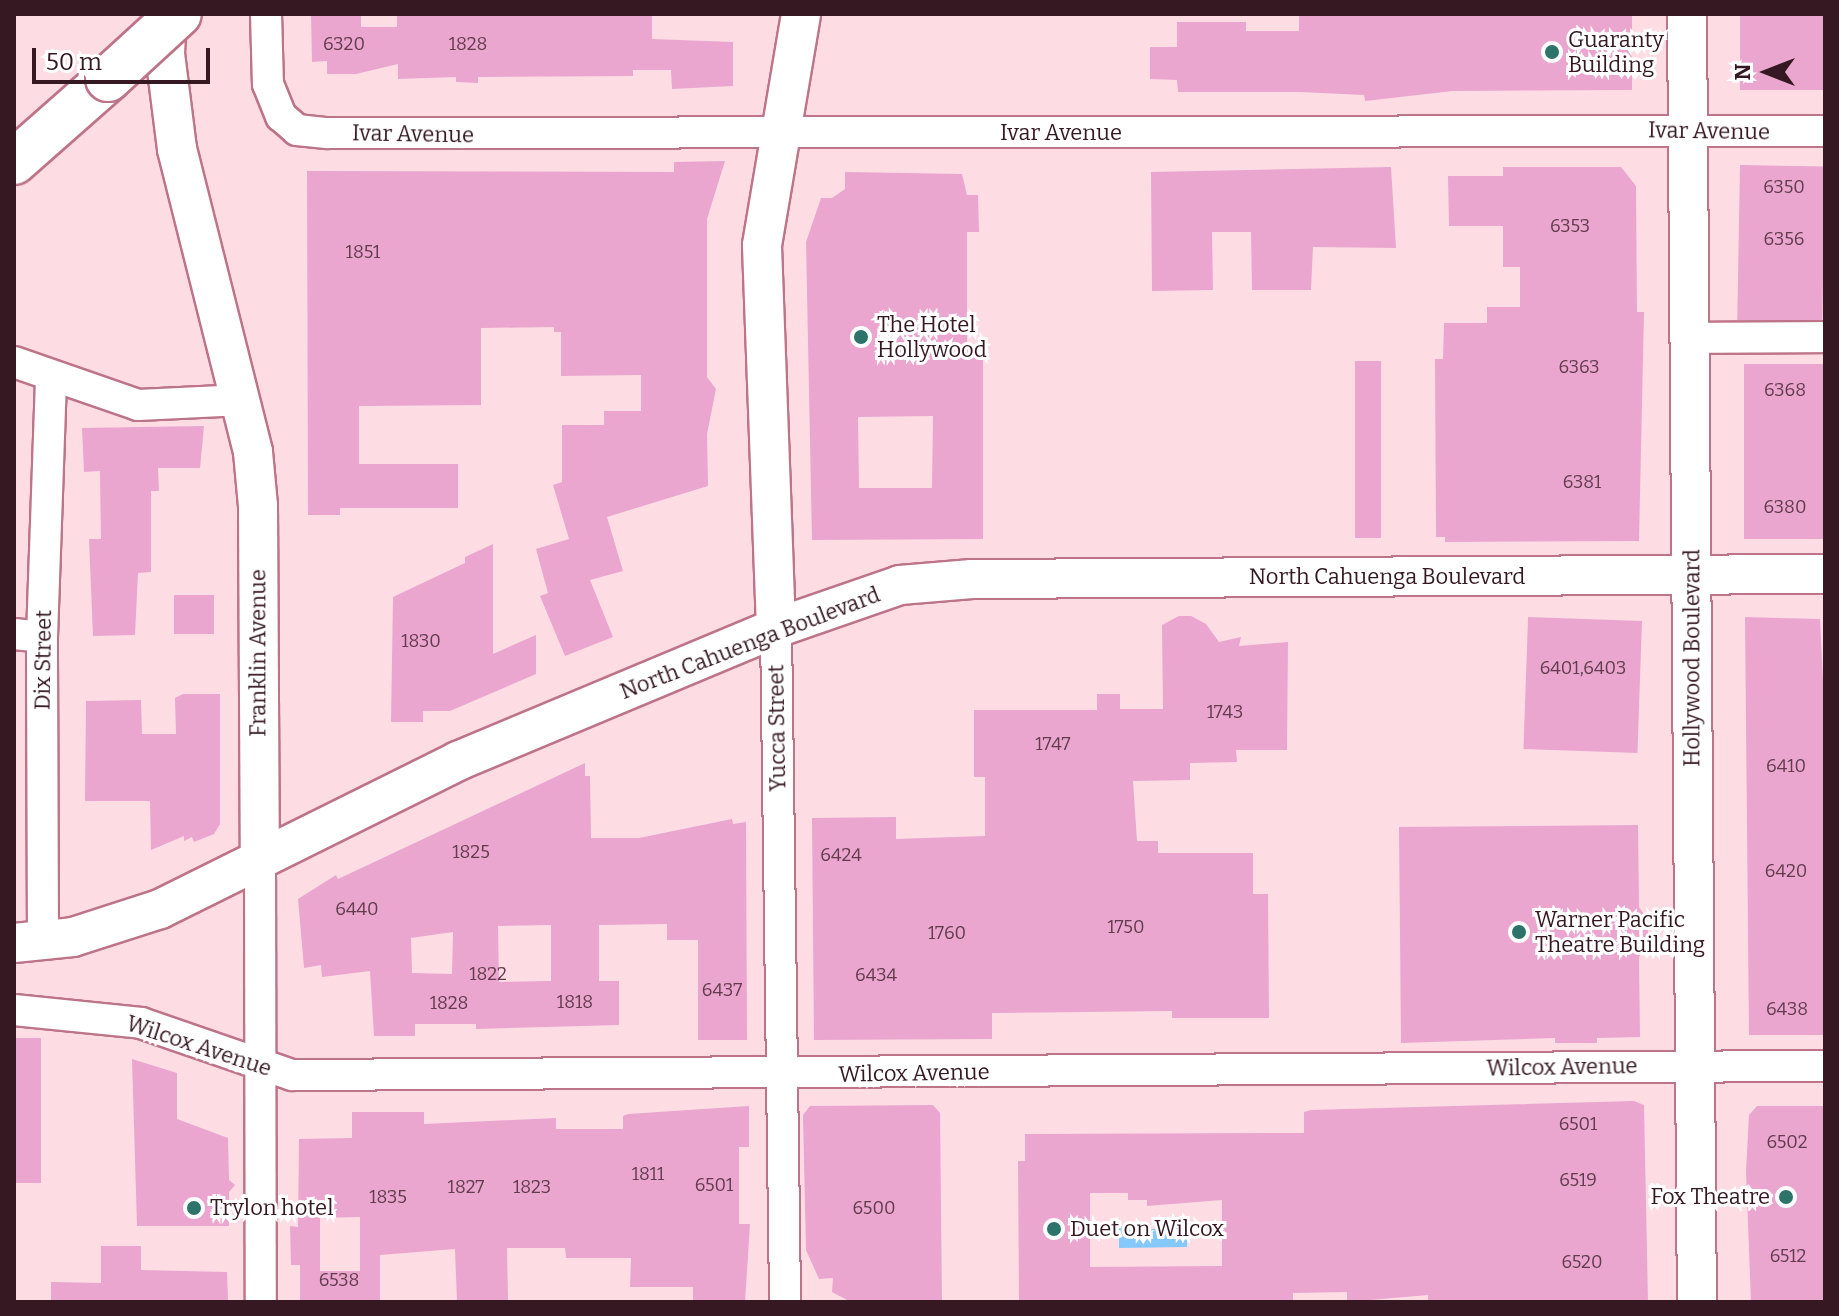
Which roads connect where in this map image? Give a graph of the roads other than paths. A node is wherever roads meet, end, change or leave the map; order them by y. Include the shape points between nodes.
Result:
1 (167, 14) edge
2 (179, 14) edge
3 (266, 14) edge
4 (801, 14) edge
5 (1687, 14) edge
6 (1688, 131) junction
7 (1825, 131) edge
8 (781, 132) junction
9 (14, 162) edge
10 (1825, 337) edge
11 (1689, 338) junction
12 (14, 362) edge
13 (51, 379) junction
14 (243, 400) junction
15 (1825, 574) edge
16 (1691, 575) junction
17 (776, 628) junction
18 (28, 635) edge
19 (260, 859) junction
20 (28, 942) edge
21 (14, 1010) edge
22 (1825, 1066) edge
23 (260, 1067) junction
24 (1694, 1067) junction
25 (782, 1075) junction
26 (261, 1302) edge
27 (785, 1302) edge
28 (1697, 1302) edge

1 - 14 main road, Franklin Avenue via 165,54 177,149
2 - 9 highway, bridge
3 - 8 street, Ivar Avenue via 268,84 281,116 297,130 492,135
4 - 8 main road, Yucca Street
5 - 6 main road, Hollywood Boulevard
6 - 7 street, Ivar Avenue
6 - 8 street, Ivar Avenue
6 - 11 main road, Hollywood Boulevard
8 - 17 main road, Yucca Street via 761,267
10 - 11 street
11 - 16 main road, Hollywood Boulevard
12 - 13 street
13 - 14 street via 138,405
13 - 18 street, Dix Street
14 - 19 main road, Franklin Avenue via 258,506
15 - 16 main road, North Cahuenga Boulevard
16 - 17 main road, North Cahuenga Boulevard via 972,579 900,585
16 - 24 main road, Hollywood Boulevard
17 - 19 main road, North Cahuenga Boulevard via 458,761
17 - 25 street, Yucca Street
18 - 20 street, Dix Street
19 - 20 main road, North Cahuenga Boulevard via 130,920
19 - 23 street, Franklin Avenue
21 - 23 street, Wilcox Avenue via 141,1023
22 - 24 street, Wilcox Avenue
23 - 25 street, Wilcox Avenue via 292,1075
23 - 26 street, Franklin Avenue
24 - 25 street, Wilcox Avenue
24 - 28 main road, Hollywood Boulevard
25 - 27 street, Yucca Street

